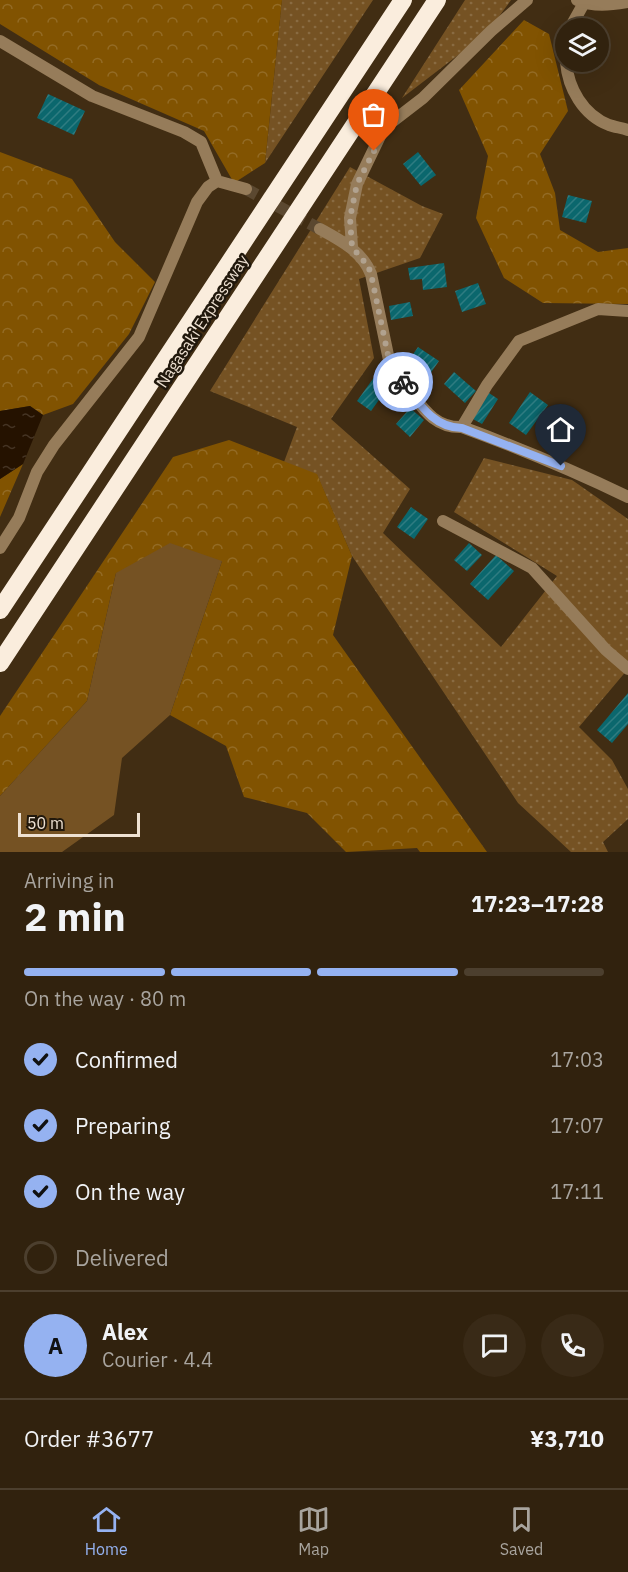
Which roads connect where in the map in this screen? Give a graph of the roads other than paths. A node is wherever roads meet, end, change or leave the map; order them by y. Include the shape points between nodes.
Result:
1 (403, 0) edge
2 (437, 0) edge
3 (527, 0) edge
4 (581, 1) edge
5 (628, 2) edge
6 (574, 18) edge
7 (0, 41) edge
8 (567, 72) edge
9 (628, 130) edge
10 (217, 181) junction
11 (246, 189) tunnel mouth
12 (320, 229) tunnel mouth
13 (352, 247) junction
14 (628, 311) edge
15 (462, 428) junction
16 (628, 497) edge
17 (443, 521) dead end
18 (0, 548) edge
19 (0, 610) edge
20 (0, 663) edge
21 (628, 669) edge

1 - 19 highway, Nagasaki Expressway
2 - 20 highway, Nagasaki Expressway
3 - 13 street via 423,98 384,128 357,184 350,218
4 - 5 street via 605,6
4 - 6 street
7 - 10 street via 92,96 201,142
8 - 9 street via 575,95 588,112
10 - 11 street
10 - 18 street via 197,202 139,338 54,445
12 - 13 street
13 - 15 street via 371,274 393,371 427,413 453,428
14 - 15 street via 598,309 519,341
15 - 16 street via 583,475
17 - 21 street via 532,568

